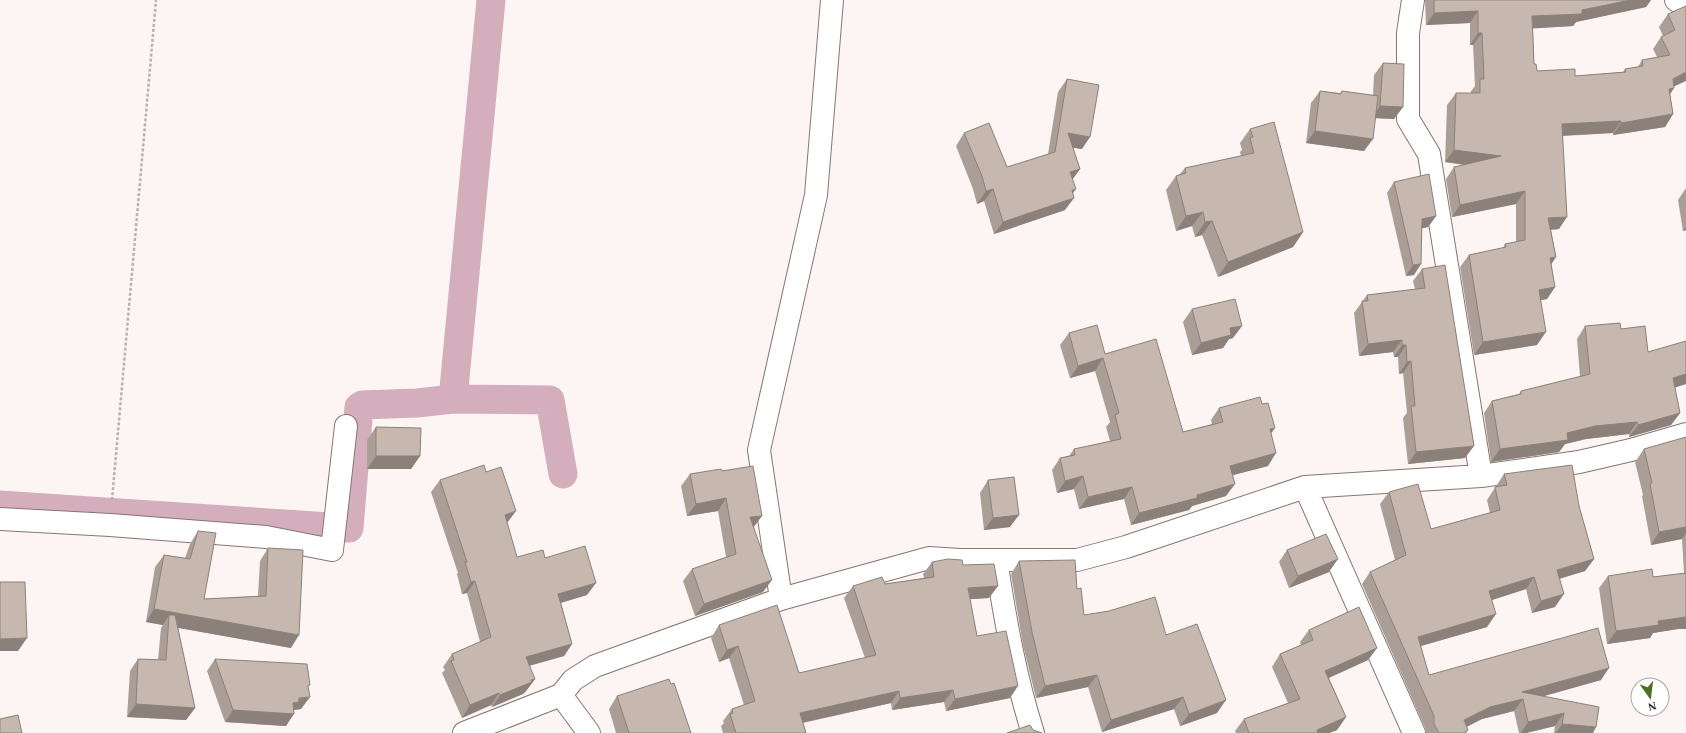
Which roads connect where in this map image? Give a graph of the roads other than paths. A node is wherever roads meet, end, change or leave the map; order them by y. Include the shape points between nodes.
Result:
1 (832, 0) edge
2 (1413, 0) edge
3 (1676, 0) edge
4 (1686, 7) edge
5 (346, 426) dead end
6 (1686, 434) edge
7 (1481, 476) junction
8 (1305, 487) junction
9 (0, 519) edge
10 (996, 560) junction
11 (781, 599) junction
12 (561, 695) junction
13 (464, 733) edge
14 (589, 733) edge
15 (1034, 733) edge
16 (1414, 733) edge

1 - 11 street via 816,195 759,450
2 - 7 street via 1408,33 1408,119 1429,154
3 - 4 street
5 - 9 street via 332,550 266,537
6 - 7 street via 1579,462
7 - 8 street
8 - 10 street via 1153,538 1077,560
8 - 16 street
10 - 11 street via 929,558
10 - 15 street via 1005,619 1026,711
11 - 12 street via 595,666 573,680
12 - 13 street
12 - 14 street

